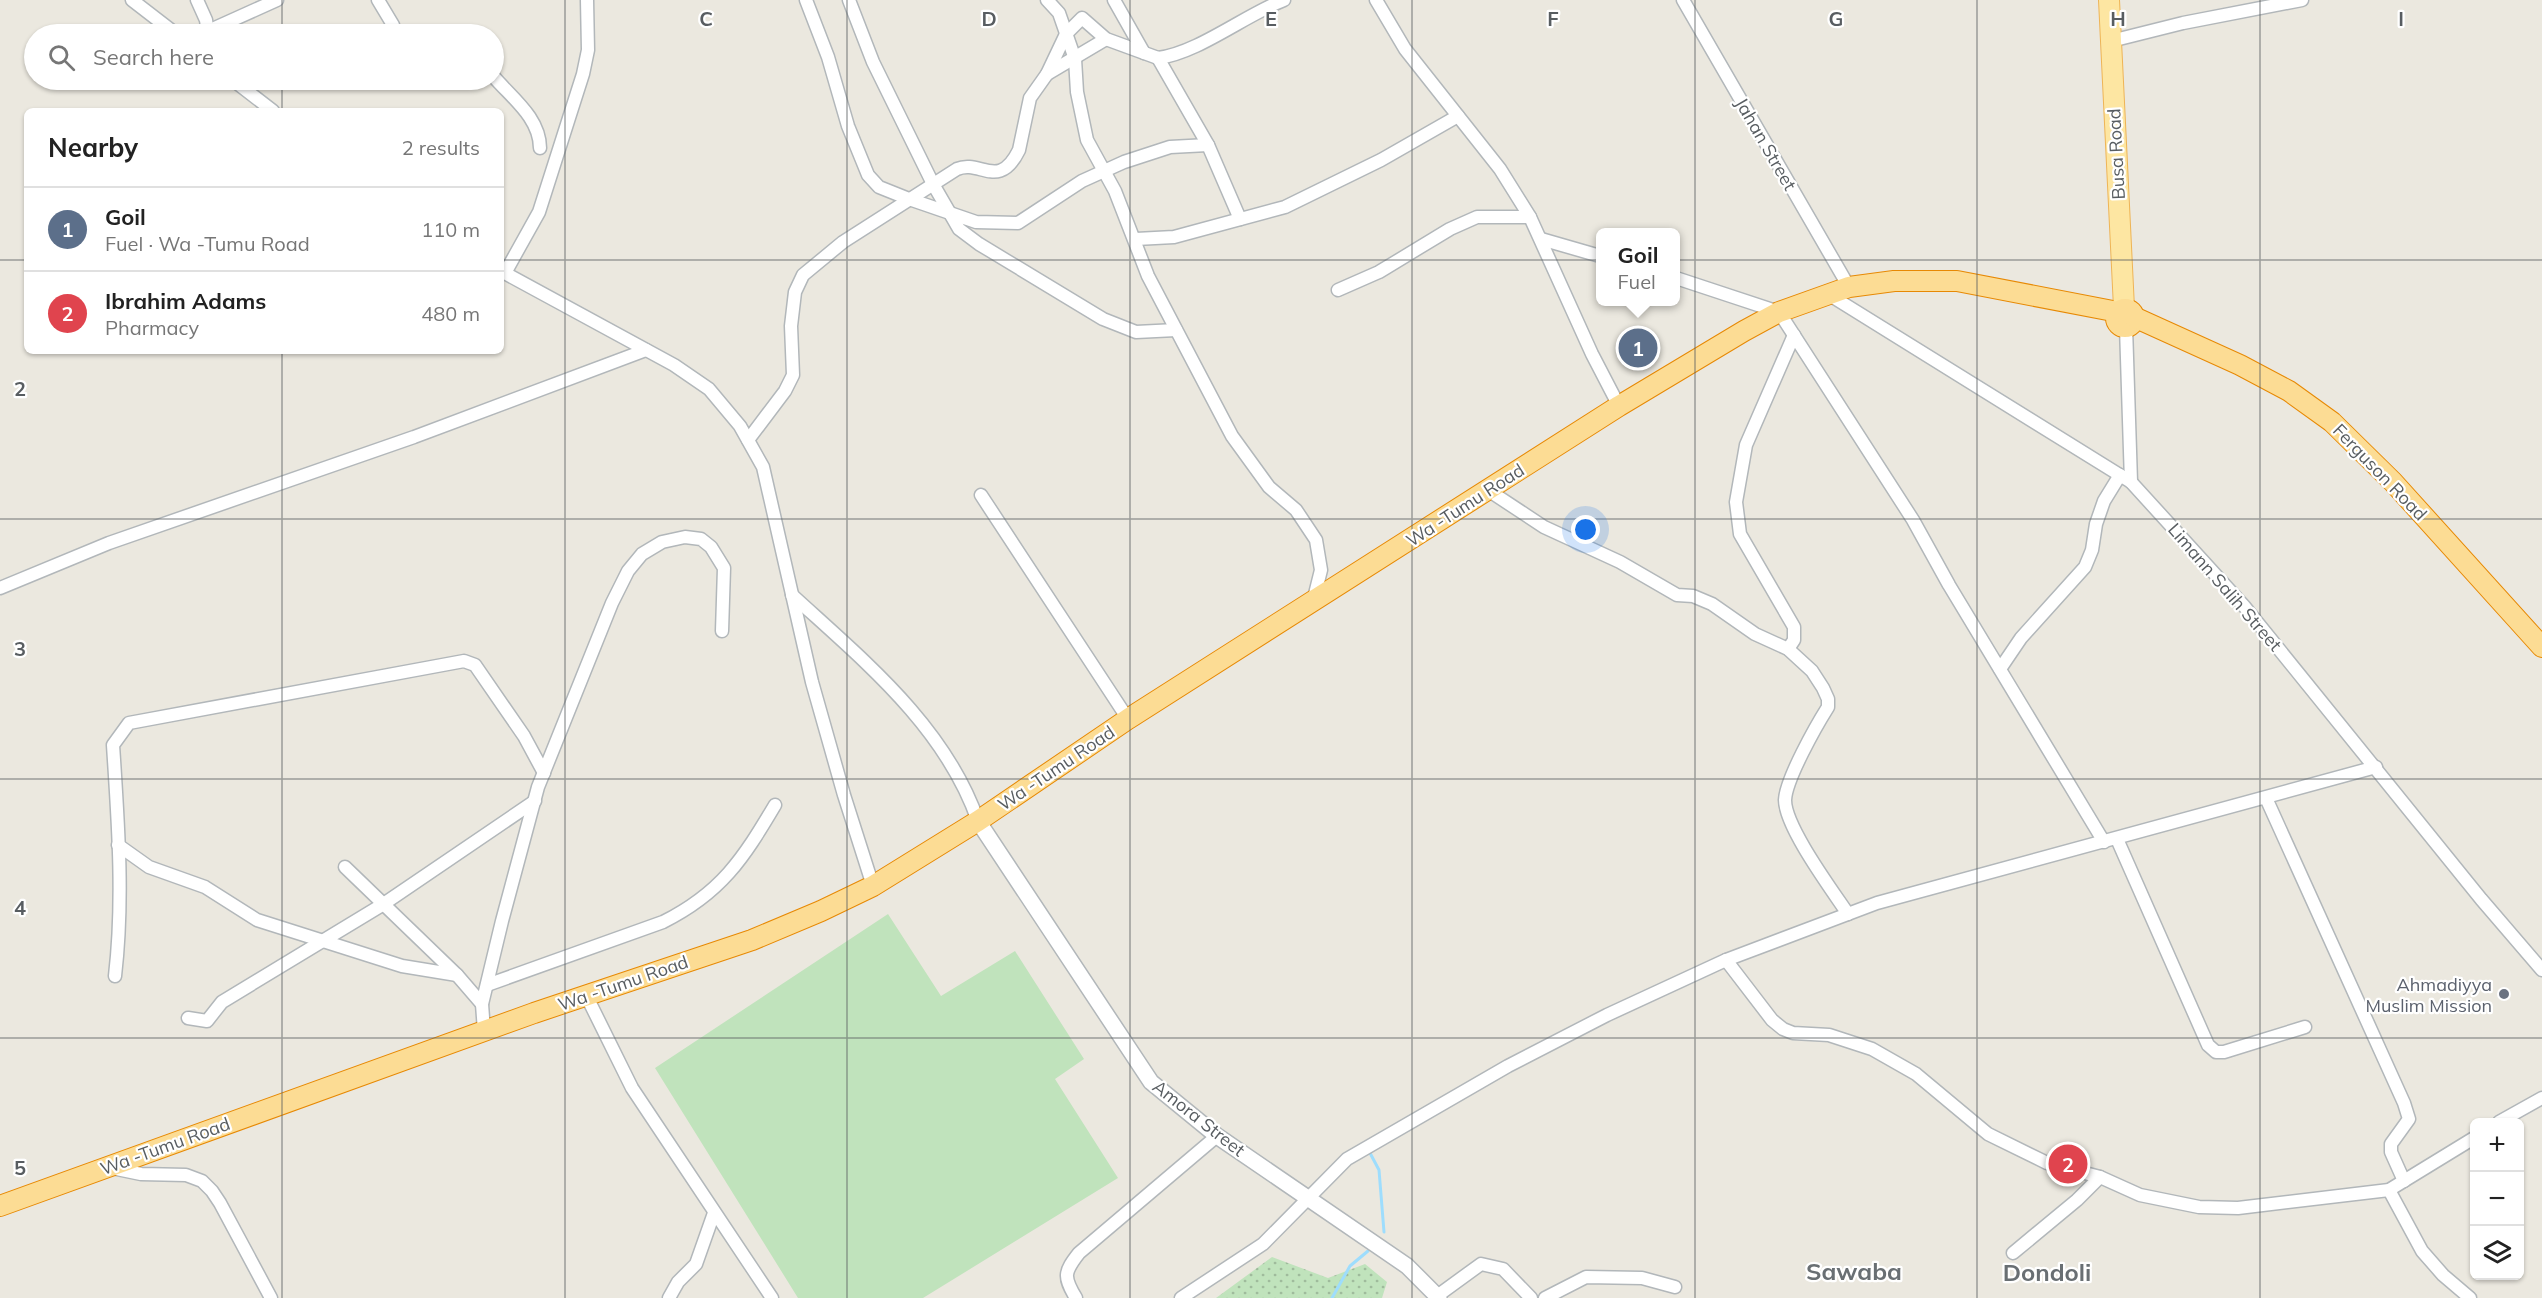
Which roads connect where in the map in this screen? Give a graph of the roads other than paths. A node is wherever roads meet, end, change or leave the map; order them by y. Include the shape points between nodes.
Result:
1 (132, 0) edge
2 (197, 0) edge
3 (278, 0) edge
4 (378, 0) edge
5 (587, 0) edge
6 (806, 0) edge
7 (849, 0) edge
8 (1047, 0) edge
9 (1114, 0) edge
10 (1284, 0) edge
11 (1376, 0) edge
12 (1683, 0) edge
13 (2109, 0) edge
14 (2302, 0) edge
15 (163, 24) edge
16 (207, 24) edge
17 (227, 24) edge
18 (392, 24) edge
19 (1066, 34) junction
20 (1106, 39) junction
21 (2111, 41) junction
22 (1144, 53) junction
23 (1158, 58) junction
24 (1075, 59) junction
25 (1047, 74) junction
26 (504, 87) edge
27 (246, 90) edge
28 (269, 108) edge
29 (1458, 116) junction
30 (1208, 145) junction
31 (540, 148) dead end
32 (1105, 170) junction
33 (933, 184) junction
34 (909, 199) junction
35 (949, 213) junction
36 (1530, 216) junction
37 (1240, 219) junction
38 (1136, 239) junction
39 (1541, 239) junction
40 (1596, 255) edge
41 (504, 270) edge
42 (504, 273) edge
43 (1680, 279) edge
44 (1849, 287) junction
45 (1338, 290) dead end
46 (1828, 294) junction
47 (1779, 312) junction
48 (2125, 318) junction
49 (1176, 330) junction
50 (1794, 335) junction
51 (646, 350) junction
52 (1619, 406) junction
53 (748, 440) junction
54 (2120, 475) junction
55 (2131, 482) junction
56 (1488, 490) junction
57 (981, 495) dead end
58 (0, 588) edge
59 (792, 595) junction
60 (1313, 603) junction
61 (722, 632) dead end
62 (2542, 647) edge
63 (1788, 649) junction
64 (2000, 669) junction
65 (1128, 719) junction
66 (2376, 767) junction
67 (544, 773) junction
68 (2266, 798) junction
69 (535, 801) junction
70 (775, 805) dead end
71 (978, 821) junction
72 (2110, 841) junction
73 (118, 844) junction
74 (345, 867) dead end
75 (873, 886) junction
76 (384, 904) junction
77 (1848, 914) junction
78 (322, 941) junction
79 (1726, 960) junction
80 (2542, 970) edge
81 (457, 975) junction
82 (115, 976) dead end
83 (487, 985) junction
84 (586, 995) junction
85 (482, 1004) junction
86 (188, 1018) dead end
87 (2305, 1027) dead end
88 (484, 1031) junction
89 (2542, 1098) edge
90 (2506, 1118) edge
91 (1216, 1136) junction
92 (2470, 1141) edge
93 (108, 1167) junction
94 (2100, 1177) junction
95 (2404, 1181) junction
96 (2389, 1190) junction
97 (1307, 1197) junction
98 (0, 1206) edge
99 (714, 1213) junction
100 (2013, 1253) dead end
101 (1674, 1287) dead end
102 (1438, 1297) edge
103 (271, 1298) edge
104 (669, 1298) edge
105 (772, 1298) edge
106 (1076, 1298) edge
107 (1181, 1298) edge
108 (1531, 1298) edge
109 (1545, 1298) edge
110 (2470, 1298) edge

1 - 15 street
2 - 16 street
3 - 17 street
4 - 18 street
5 - 41 street via 588,50 583,74 539,212
6 - 34 street via 868,175 879,187
7 - 33 street via 873,62
8 - 19 street via 1059,13
9 - 22 street
10 - 23 street via 1196,45
11 - 29 street via 1405,49
12 - 44 street, Jahan Street
13 - 21 main road, Busa Road
14 - 21 street
19 - 20 street via 1082,18
19 - 24 street
19 - 25 street
20 - 22 street
20 - 24 street
21 - 48 main road, Busa Road
22 - 23 street
23 - 30 street
24 - 25 street
24 - 32 street via 1077,92 1088,140
25 - 33 street via 1030,98 1016,157 996,172 964,166
26 - 31 street via 519,101 540,137
27 - 28 street
29 - 36 street via 1500,169
29 - 37 street via 1381,160 1285,207
30 - 32 street via 1170,147
30 - 37 street
32 - 35 street via 1018,223 976,222
32 - 38 street
33 - 34 street
33 - 35 street
34 - 35 street
34 - 53 street via 803,274 795,292 790,326 793,375
35 - 49 street via 959,229 979,244 1102,319 1136,332
36 - 39 street
36 - 45 street via 1477,217 1379,272
37 - 38 street via 1174,237
38 - 49 street via 1148,276
39 - 40 street
39 - 52 street
42 - 51 street
43 - 47 street
44 - 46 highway, Wa -Tumu Road
44 - 48 highway, Wa -Tumu Road via 1894,281 1957,281
46 - 47 highway, Wa -Tumu Road
46 - 54 street, Limann Salih Street
47 - 50 street
47 - 52 highway, Wa -Tumu Road
48 - 55 street
48 - 62 highway, Ferguson Road via 2240,365 2289,391 2332,422 2393,482
49 - 60 street via 1232,436 1269,487 1296,510 1316,540 1321,570
50 - 63 street via 1746,445 1736,502 1740,534 1794,627 1794,639
50 - 64 street via 1913,520
51 - 53 street via 709,388
51 - 58 street via 109,543
52 - 56 highway, Wa -Tumu Road
53 - 59 street via 762,467
54 - 55 street, Limann Salih Street
54 - 64 street via 2104,501 2085,567 2021,638
55 - 66 street, Limann Salih Street via 2244,606
56 - 60 highway, Wa -Tumu Road
56 - 63 street via 1544,527 1620,562 1677,595 1693,596 1712,604 1755,634
57 - 65 street
59 - 71 street via 910,708 947,755
59 - 75 street via 844,795
60 - 65 highway, Wa -Tumu Road
61 - 67 street via 724,568 711,547 701,539 685,537 662,542 642,554 628,571 612,603
63 - 77 street via 1812,671 1828,699 1828,707 1794,772 1785,800 1807,852
64 - 72 street
65 - 71 highway, Wa -Tumu Road
66 - 68 street
66 - 80 street, Limann Salih Street
67 - 69 street
67 - 73 street via 524,736 475,665 464,661 129,723 113,745
68 - 72 street
68 - 95 street via 2404,1103 2409,1119 2391,1144 2391,1152
69 - 76 street
69 - 83 street
70 - 83 street via 750,847 714,891 691,908 663,922
71 - 75 highway, Wa -Tumu Road
71 - 91 street, Amora Street via 1151,1082
72 - 77 street
72 - 87 street via 2208,1045 2216,1053
73 - 78 street via 149,867 205,887 257,920
73 - 82 street via 119,941
74 - 76 street
75 - 84 highway, Wa -Tumu Road via 752,940
76 - 78 street
76 - 81 street
77 - 79 street
78 - 81 street via 402,966
78 - 86 street via 222,1002 207,1021
79 - 94 street via 1783,1029 1829,1035 1872,1049 1916,1074 1988,1134 2047,1163
79 - 97 street via 1607,1015 1498,1072 1347,1159
81 - 85 street
83 - 85 street
84 - 88 highway, Wa -Tumu Road
84 - 99 street via 632,1088
85 - 88 street
88 - 93 highway, Wa -Tumu Road
89 - 90 street
91 - 97 street, Amora Street
91 - 106 street via 1079,1253 1067,1269 1066,1281
92 - 95 street
93 - 98 highway, Wa -Tumu Road
93 - 103 street via 202,1180 220,1203
94 - 96 street via 2140,1195 2199,1207 2238,1208
94 - 100 street
95 - 96 street
96 - 110 street via 2422,1251
97 - 102 street, Amora Street via 1407,1266
97 - 107 street via 1263,1244
99 - 104 street via 696,1264
99 - 105 street
101 - 109 street via 1642,1278 1586,1277
102 - 108 street via 1480,1264 1503,1269

